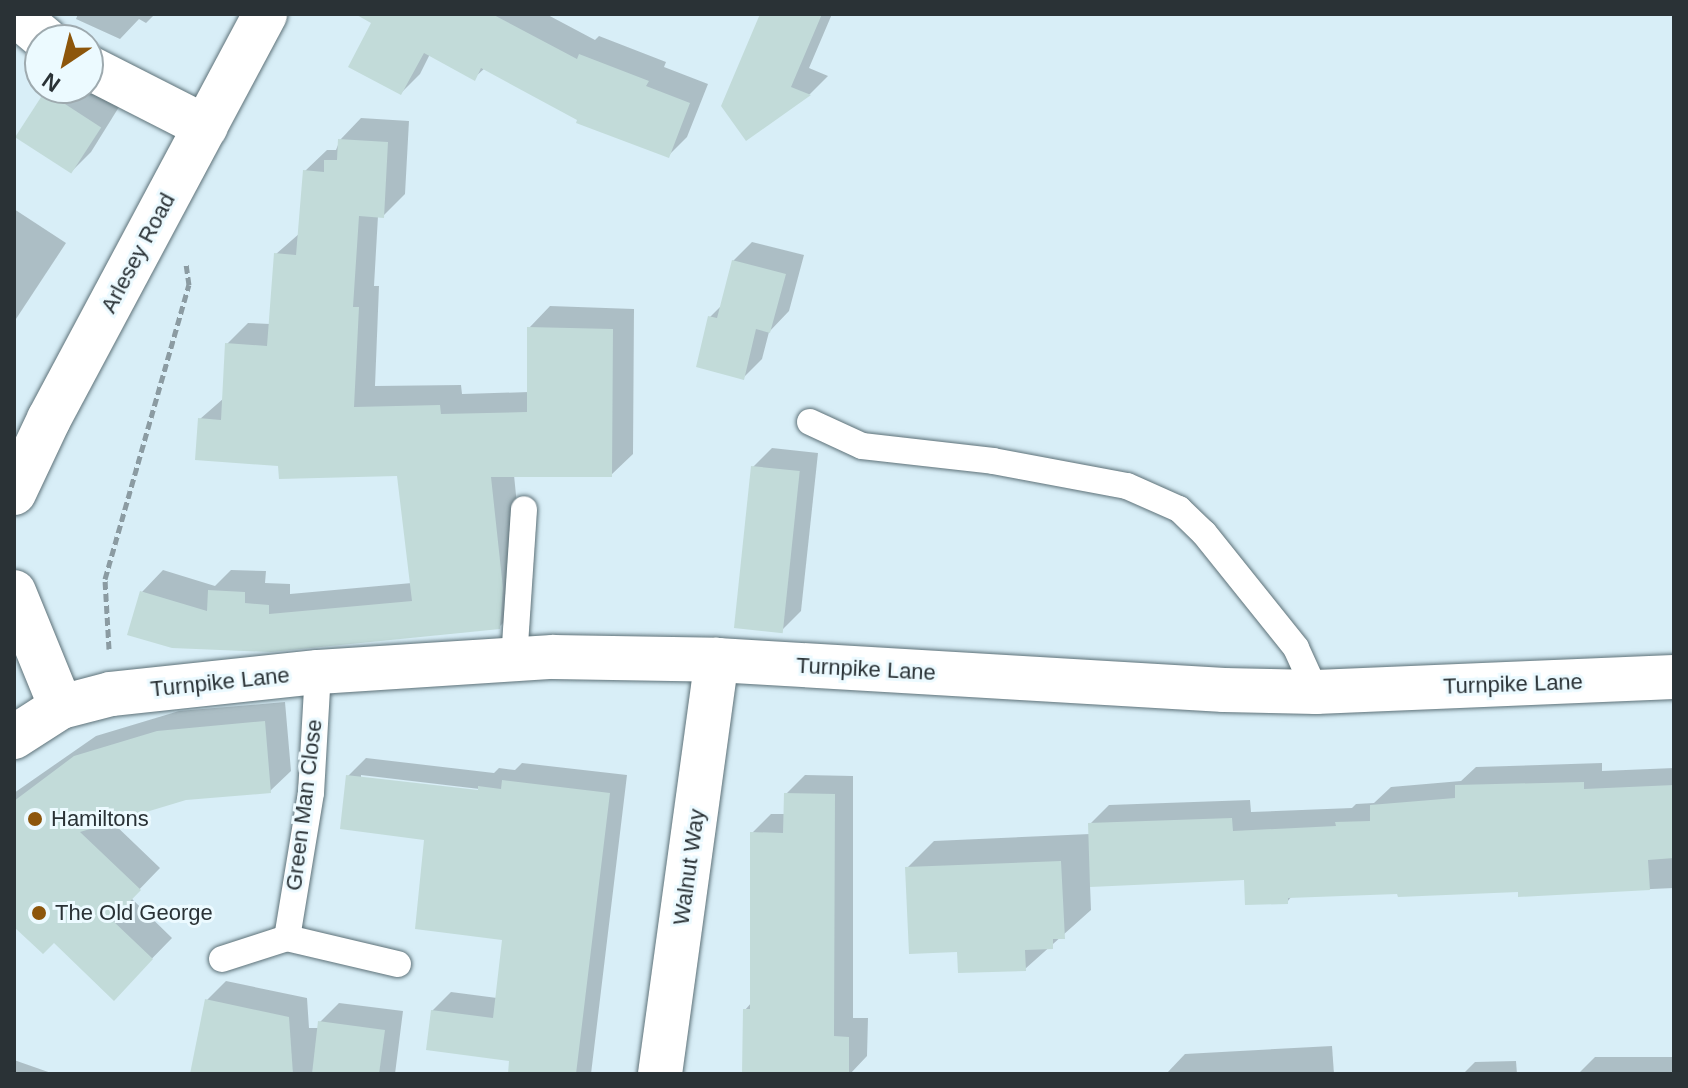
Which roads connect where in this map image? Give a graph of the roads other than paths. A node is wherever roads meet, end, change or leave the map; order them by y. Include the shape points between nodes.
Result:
1 (265, 14) edge
2 (104, 75) edge
3 (206, 127) junction
4 (810, 422) dead end
5 (14, 493) edge
6 (524, 509) dead end
7 (14, 592) edge
8 (514, 660) junction
9 (717, 660) junction
10 (318, 672) junction
11 (1674, 677) edge
12 (1316, 692) junction
13 (61, 707) junction
14 (14, 737) edge
15 (287, 938) junction
16 (222, 959) dead end
17 (398, 964) dead end
18 (660, 1074) edge

1 - 3 street, Arlesey Road
2 - 3 street
3 - 5 street, Arlesey Road
4 - 12 lane via 862,446 993,461 1127,486 1179,509 1296,648
6 - 8 lane
7 - 13 street
8 - 9 street, Turnpike Lane
8 - 10 street, Turnpike Lane
9 - 12 street, Turnpike Lane
9 - 18 street, Walnut Way
10 - 13 street, Turnpike Lane via 111,694
10 - 15 lane, Green Man Close via 311,793
11 - 12 street, Turnpike Lane
13 - 14 street
15 - 16 lane
15 - 17 lane

